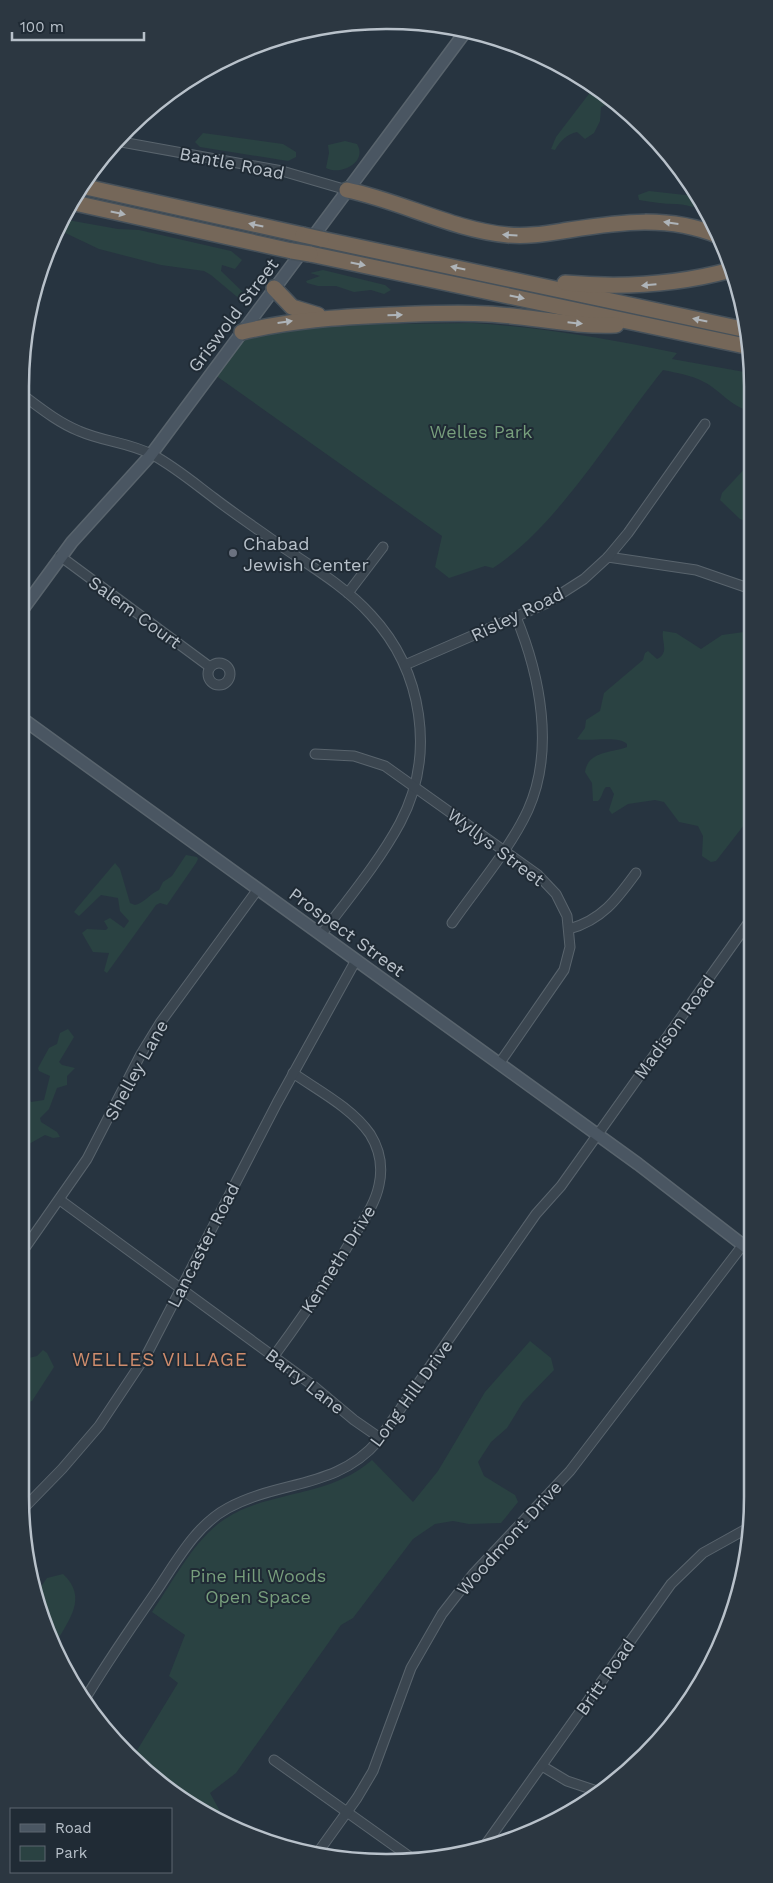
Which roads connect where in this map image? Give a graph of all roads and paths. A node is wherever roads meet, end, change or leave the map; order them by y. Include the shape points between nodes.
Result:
1 (461, 37) edge
2 (126, 143) edge
3 (89, 188) edge
4 (347, 190) junction
5 (79, 204) edge
6 (709, 233) edge
7 (725, 271) edge
8 (506, 279) junction
9 (274, 288) junction
10 (329, 318) junction
11 (635, 322) junction
12 (739, 328) edge
13 (242, 332) junction
14 (741, 345) edge
15 (29, 400) edge
16 (705, 424) dead end
17 (151, 454) junction
18 (383, 547) dead end
19 (60, 556) junction
20 (608, 557) junction
21 (744, 587) edge
22 (348, 593) junction
23 (29, 600) edge
24 (516, 617) junction
25 (405, 665) junction
26 (210, 668) dead end
27 (29, 723) edge
28 (314, 754) dead end
29 (414, 786) junction
30 (503, 850) junction
31 (636, 873) dead end
32 (258, 889) junction
33 (452, 923) dead end
34 (569, 929) junction
35 (744, 929) edge
36 (322, 935) junction
37 (356, 960) junction
38 (499, 1064) junction
39 (293, 1073) junction
40 (597, 1135) junction
41 (60, 1200) junction
42 (29, 1243) edge
43 (744, 1246) edge
44 (744, 1254) edge
45 (181, 1288) junction
46 (274, 1356) junction
47 (380, 1438) junction
48 (29, 1502) edge
49 (742, 1531) edge
50 (88, 1694) edge
51 (274, 1760) dead end
52 (542, 1766) junction
53 (592, 1789) edge
54 (347, 1812) junction
55 (490, 1839) edge
56 (321, 1848) edge
57 (404, 1853) edge

1 - 4 main road, Griswold Street
2 - 4 street, Bantle Road via 282,171
8 -> 3 highway, bridge
6 -> 4 highway via 679,224 644,221 532,235 502,234
4 - 9 main road, Griswold Street
5 -> 11 highway, bridge
7 -> 8 highway via 677,282 624,286
12 -> 8 highway
9 - 10 highway via 292,307
9 - 13 main road, Griswold Street
10 -> 11 highway via 463,313 587,324
13 -> 10 highway via 280,323
11 - 14 highway
13 - 17 main road, Griswold Street
15 - 17 street via 78,431
16 - 20 street, Risley Road
17 - 19 main road, Griswold Street
17 - 22 street
18 - 22 street
19 - 23 main road, Griswold Street
19 - 26 street, Salem Court
20 - 21 street via 696,570
20 - 24 street, Risley Road via 572,588
22 - 25 street via 380,625
24 - 25 street, Risley Road
24 - 30 street via 537,689 542,755 538,782 529,808
25 - 29 street via 415,692 420,722 420,761
27 - 32 main road, Prospect Street
28 - 29 street, Wyllys Street via 369,760 392,770
29 - 30 street, Wyllys Street
29 - 36 street via 394,834
30 - 33 street
30 - 34 street, Wyllys Street via 550,887 564,908
31 - 34 street via 604,912
32 - 36 main road, Prospect Street
32 - 41 street, Shelley Lane via 160,1023 95,1146
34 - 38 street, Wyllys Street via 568,955 560,978
35 - 40 street, Madison Road
36 - 37 main road, Prospect Street
37 - 38 main road, Prospect Street
37 - 39 street, Lancaster Road
38 - 40 main road, Prospect Street
39 - 45 street, Lancaster Road
39 - 46 street, Kenneth Drive via 362,1125 379,1154 380,1177 370,1209 318,1296
40 - 43 main road, Prospect Street
40 - 47 street, Long Hill Drive via 561,1186 536,1214
41 - 42 street, Shelley Lane
41 - 45 street, Barry Lane
44 - 54 street, Woodmont Drive via 574,1465 474,1573 442,1614 410,1668 373,1771
45 - 46 street, Barry Lane
45 - 48 street, Lancaster Road via 147,1354 116,1403 81,1448
46 - 47 street, Barry Lane
47 - 50 street, Long Hill Drive via 363,1457 345,1469 325,1478 246,1500 212,1519 192,1541
49 - 52 street, Britt Road via 708,1550 675,1579
51 - 54 street
52 - 53 street via 567,1781
52 - 55 street, Britt Road
54 - 56 street, Woodmont Drive
54 - 57 street

